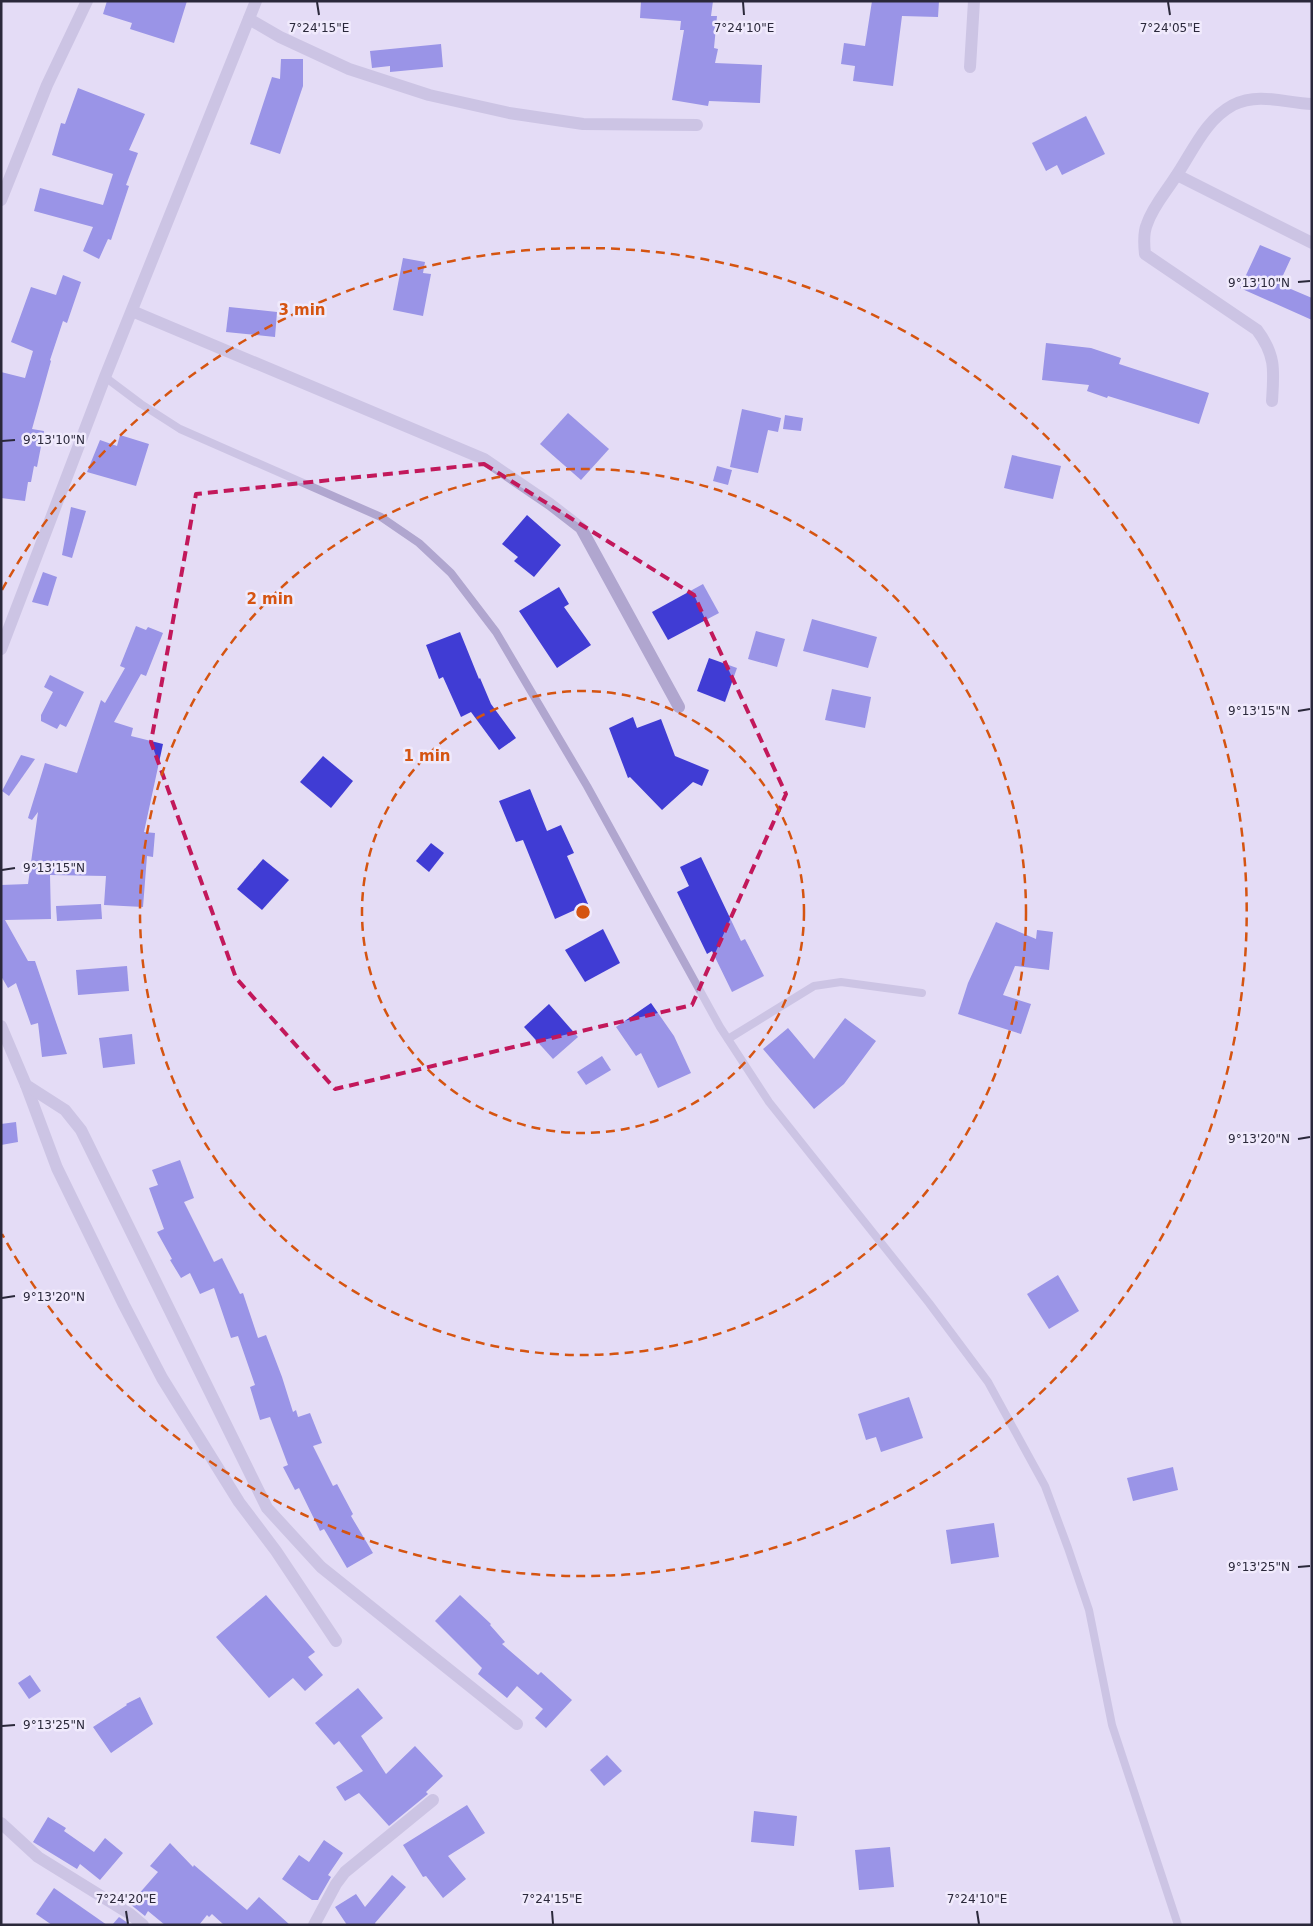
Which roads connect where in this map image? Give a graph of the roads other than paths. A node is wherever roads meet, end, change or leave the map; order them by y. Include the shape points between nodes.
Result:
1 (87, 1) edge
2 (256, 1) edge
3 (974, 1) edge
4 (249, 19) junction
5 (970, 67) dead end
6 (1312, 104) edge
7 (697, 125) dead end
8 (1177, 175) junction
9 (1, 200) edge
10 (1312, 243) edge
11 (132, 311) junction
12 (105, 377) junction
13 (1272, 401) dead end
14 (1, 649) edge
15 (679, 707) dead end
16 (922, 993) dead end
17 (1, 1026) edge
18 (728, 1039) junction
19 (26, 1085) junction
20 (336, 1641) dead end
21 (518, 1724) dead end
22 (433, 1800) dead end
23 (1, 1823) edge
24 (143, 1925) edge
25 (314, 1925) edge
26 (1178, 1925) edge

1 - 9 street via 47,85
2 - 4 street
3 - 5 street
4 - 7 street via 349,69 429,95 509,113 583,124
4 - 11 street
6 - 8 street via 1257,98 1234,105 1218,115 1204,131
8 - 10 street
8 - 13 street via 1153,209 1146,227 1145,254 1257,330 1267,343 1271,356 1274,376
11 - 12 street
11 - 15 street via 484,459 550,504 581,528
12 - 14 street
12 - 18 lane via 180,429 381,517 419,543 451,573 496,632 587,786
16 - 18 lane via 841,982 814,986
17 - 19 street
18 - 26 lane via 769,1102 988,1382 1045,1486 1089,1610 1112,1725
19 - 20 street via 57,1168 162,1378 239,1502
19 - 21 street via 65,1110 81,1130 267,1508 321,1567
22 - 25 street via 345,1872
23 - 24 street via 38,1858

